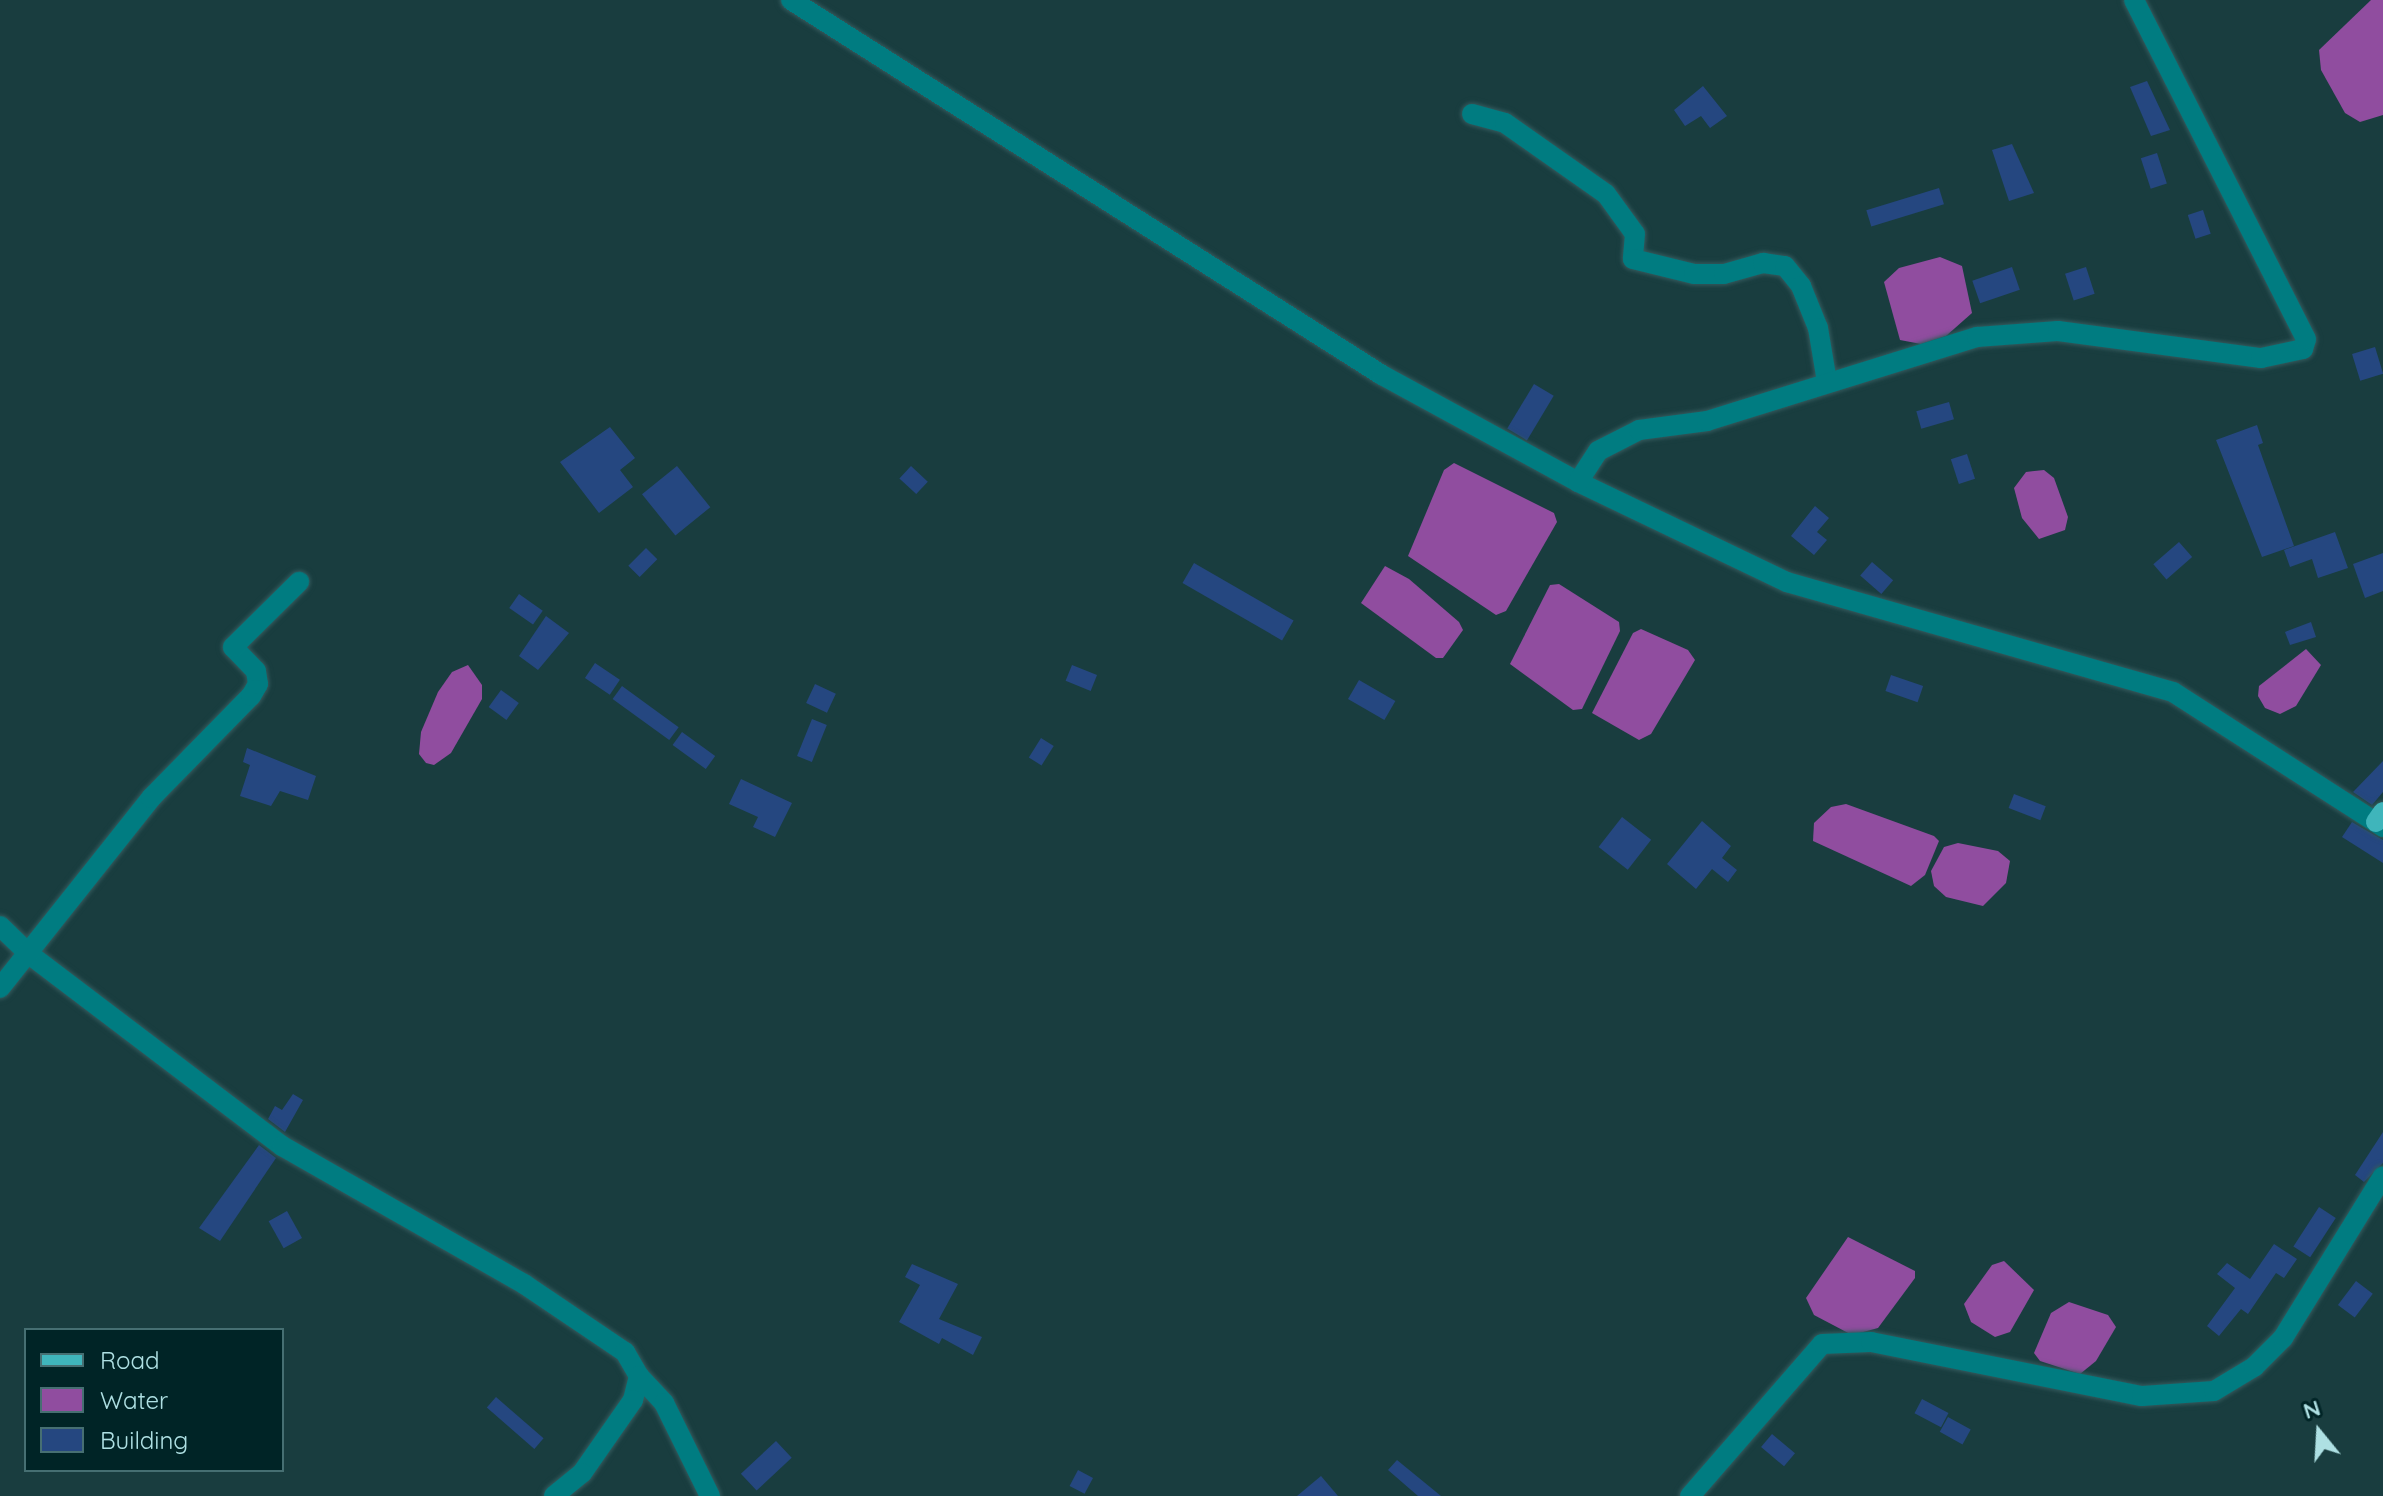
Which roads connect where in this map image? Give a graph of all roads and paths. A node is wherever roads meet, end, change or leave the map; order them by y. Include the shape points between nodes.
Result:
1 (791, 0) edge
2 (2134, 0) edge
3 (1472, 114) dead end
4 (1827, 382) junction
5 (1578, 482) junction
6 (299, 582) dead end
7 (2381, 821) edge
8 (0, 926) edge
9 (29, 954) junction
10 (0, 988) edge
11 (2383, 1176) edge
12 (639, 1376) junction
13 (554, 1496) edge
14 (710, 1496) edge
15 (1690, 1496) edge

1 - 5 street via 1382,375
2 - 4 street via 2306,339 2303,349 2261,358 2045,332 1977,337
3 - 4 street via 1505,123 1606,194 1635,234 1633,259 1694,274 1724,274 1763,263 1785,266 1801,286 1818,328
4 - 5 street via 1707,421 1639,430 1598,451
5 - 7 street via 1787,582 2173,692
6 - 9 street via 233,647 256,671 258,684 251,696 151,798
8 - 9 street
9 - 10 street
9 - 12 street via 282,1146 524,1284 625,1352
11 - 15 street via 2283,1338 2254,1367 2214,1391 2142,1396 1871,1342 1822,1344
12 - 13 street via 633,1400 582,1473
12 - 14 street via 664,1403

